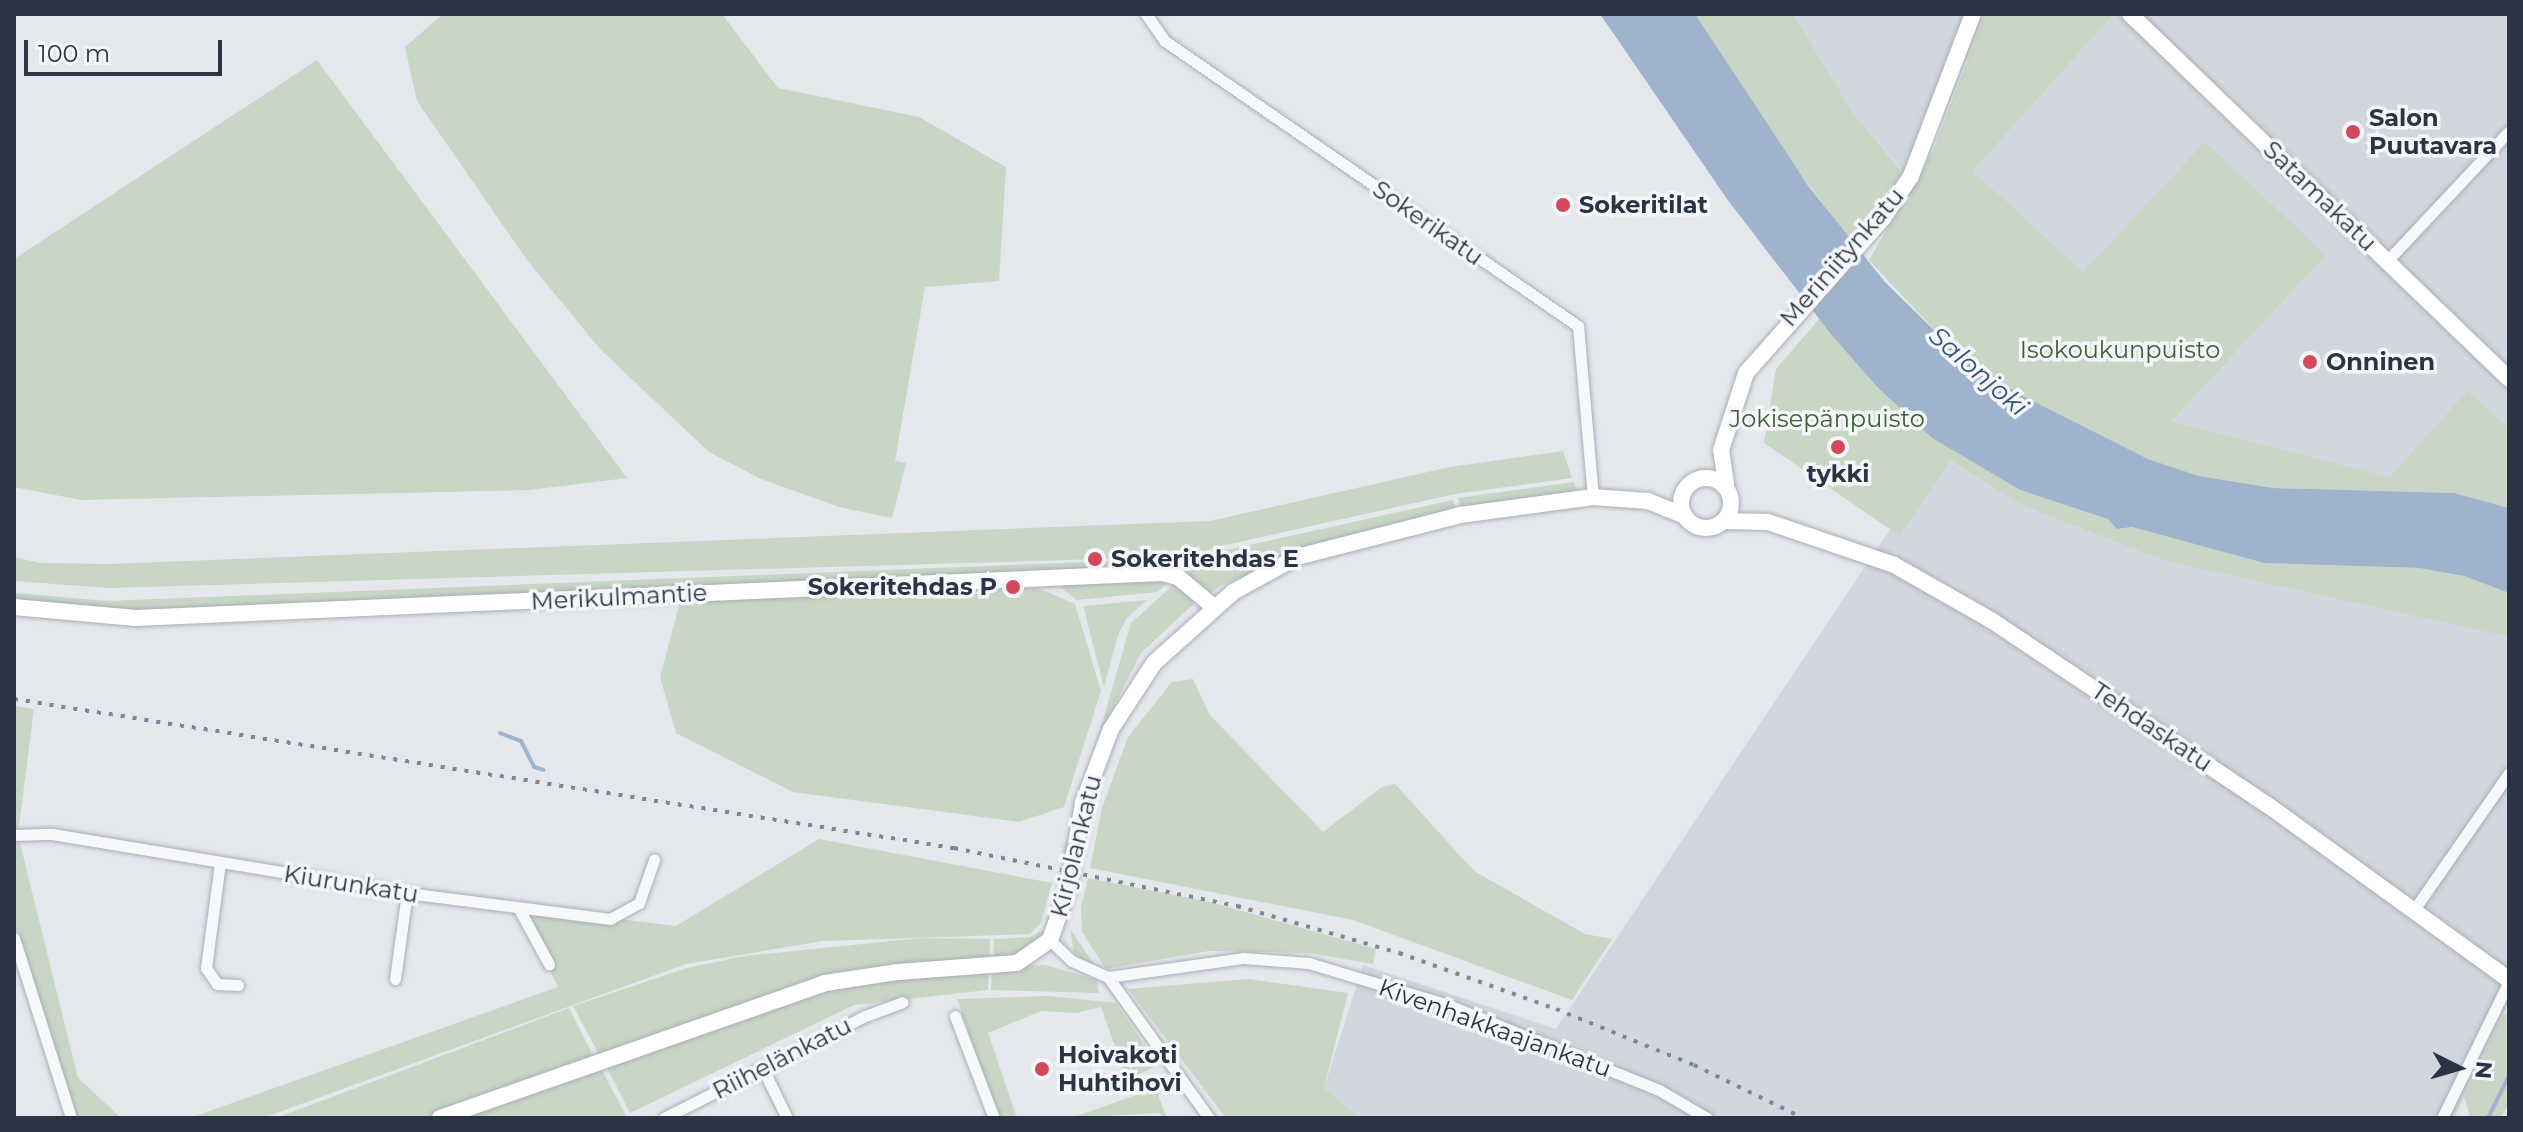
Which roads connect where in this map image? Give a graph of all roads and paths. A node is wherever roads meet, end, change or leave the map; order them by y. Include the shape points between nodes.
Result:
1 (1146, 14) edge
2 (1973, 14) edge
3 (2130, 14) edge
4 (2509, 131) edge
5 (2387, 261) junction
6 (2509, 379) edge
7 (1721, 450) junction
8 (1690, 484) junction
9 (1729, 491) junction
10 (1593, 497) junction
11 (1648, 501) junction
12 (1682, 515) junction
13 (1724, 521) junction
14 (1768, 522) junction
15 (14, 607) edge
16 (1214, 607) junction
17 (2509, 773) edge
18 (14, 835) edge
19 (654, 860) dead end
20 (220, 863) junction
21 (407, 893) junction
22 (519, 909) junction
23 (2413, 911) junction
24 (14, 938) edge
25 (1050, 940) junction
26 (549, 964) dead end
27 (1108, 977) junction
28 (395, 979) dead end
29 (2509, 980) edge
30 (238, 985) dead end
31 (903, 1002) dead end
32 (955, 1016) dead end
33 (762, 1067) junction
34 (71, 1118) edge
35 (440, 1118) edge
36 (664, 1118) edge
37 (787, 1118) edge
38 (994, 1118) edge
39 (1209, 1118) edge
40 (1707, 1118) edge
41 (2442, 1118) edge

1 - 10 street, Sokerikatu via 1165,41 1578,326
2 - 7 street, Meriniitynkatu via 1911,176 1883,218 1746,373
3 - 5 street, Satamakatu
4 - 5 street
5 - 6 street, Satamakatu
7 - 8 street, Meriniitynkatu
7 - 9 street, Meriniitynkatu
8 - 9 street via 1714,478
8 - 11 street, Kirjolankatu
8 - 12 street via 1679,503
9 - 13 street
9 - 14 street, Tehdaskatu
10 - 11 street, Kirjolankatu
10 - 16 street, Kirjolankatu via 1460,515 1355,539 1297,557
11 - 12 street, Kirjolankatu
12 - 13 street via 1699,528
13 - 14 street, Tehdaskatu
14 - 23 street, Tehdaskatu via 1894,565 1991,620 2269,806
15 - 16 street, Merikulmantie via 136,618 1162,573 1178,577
16 - 25 street, Kirjolankatu, bridge via 1154,663 1123,707
17 - 23 street
18 - 20 street, Kiurunkatu via 52,834
19 - 22 street, Kiurunkatu via 639,903 628,914 610,919
20 - 21 street, Kiurunkatu
20 - 30 street via 206,968 212,981
21 - 22 street, Kiurunkatu
21 - 28 street
22 - 26 street
23 - 29 street, Tehdaskatu
24 - 34 street
25 - 27 street via 1072,961
25 - 35 street, Kirjolankatu via 1017,963 825,983
27 - 39 street
27 - 40 street, Kivenhakkaajankatu via 1243,958 1309,963 1451,1006 1659,1090
29 - 41 street
31 - 33 street, Riihelänkatu
32 - 38 street
33 - 36 street, Riihelänkatu
33 - 37 street

